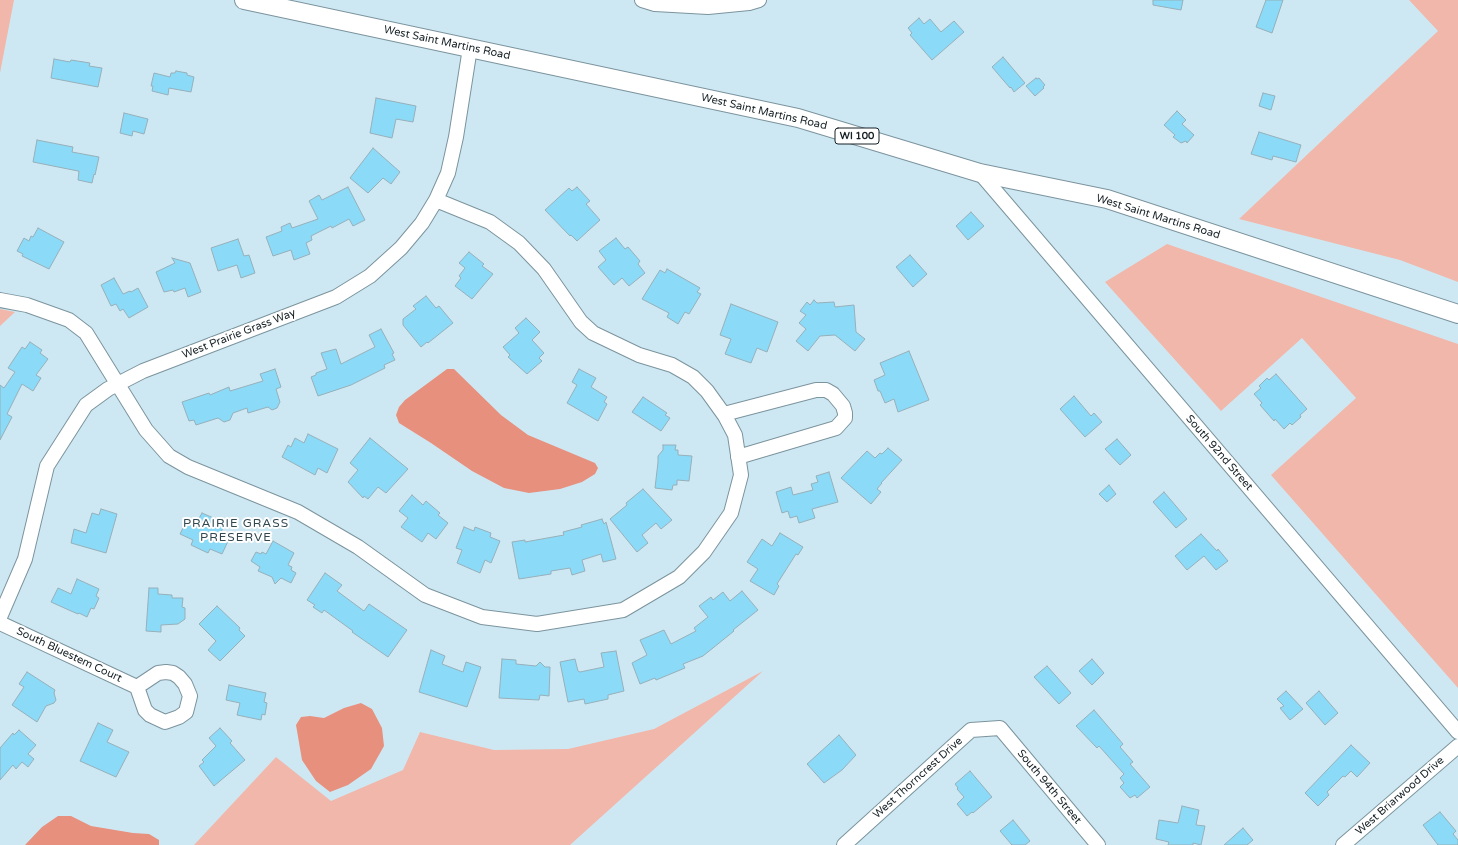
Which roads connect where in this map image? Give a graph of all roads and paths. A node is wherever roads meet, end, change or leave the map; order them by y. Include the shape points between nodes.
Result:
1 (244, 0) edge
2 (642, 0) edge
3 (758, 0) edge
4 (470, 48) junction
5 (980, 173) junction
6 (436, 200) junction
7 (0, 300) edge
8 (1458, 314) edge
9 (117, 384) junction
10 (724, 414) junction
11 (738, 457) junction
12 (0, 617) edge
13 (0, 623) edge
14 (137, 687) dead end
15 (1000, 728) joint
16 (1458, 732) edge
17 (1458, 746) edge
18 (844, 845) edge
19 (1098, 845) edge
20 (1343, 845) edge

1 - 4 main road, West Saint Martins Road / WI 100
2 - 3 street via 655,4 708,7
4 - 5 main road, West Saint Martins Road / WI 100 via 798,118
4 - 6 street, West Prairie Grass Way via 448,173
5 - 8 main road, West Saint Martins Road / WI 100 via 1107,199
5 - 16 street, South 92nd Street
6 - 9 street, West Prairie Grass Way via 422,223 401,248 370,276 336,297 143,371
6 - 10 street via 490,222 519,243 544,269 589,330 639,355 672,365 693,377
7 - 9 street via 27,305 69,320 86,333
9 - 11 street via 146,430 169,456 298,512 358,548 425,596 482,617 537,624 623,610 679,577 704,552 731,513 740,475
9 - 12 street, West Prairie Grass Way via 86,405 47,466 25,559
10 - 11 street via 734,435
10 - 11 street via 816,390 826,390 833,394 843,406 845,418 836,428
13 - 14 street, South Bluestem Court
15 - 18 street, West Thorncrest Drive via 971,730
15 - 19 street, South 94th Street
17 - 20 street, West Briarwood Drive

